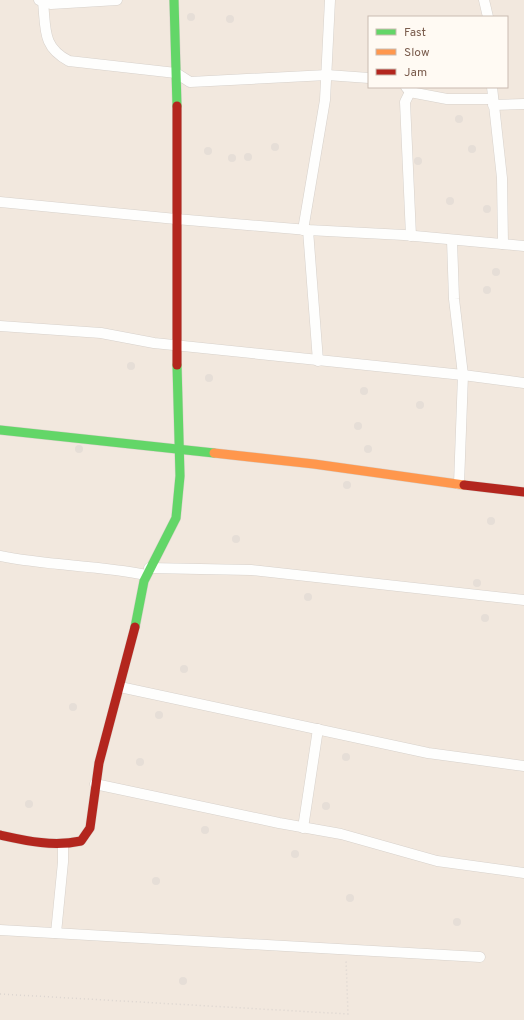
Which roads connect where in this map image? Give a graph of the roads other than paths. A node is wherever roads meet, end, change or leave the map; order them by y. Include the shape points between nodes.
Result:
1 (117, 0) edge
2 (174, 0) edge
3 (330, 0) edge
4 (484, 0) edge
5 (41, 1) edge
6 (488, 16) edge
7 (176, 73) junction
8 (327, 75) junction
9 (368, 78) edge
10 (492, 88) edge
11 (408, 90) edge
12 (493, 102) junction
13 (524, 104) edge
14 (0, 202) edge
15 (176, 219) junction
16 (306, 230) junction
17 (411, 236) junction
18 (452, 240) junction
19 (503, 244) junction
20 (524, 246) edge
21 (0, 326) edge
22 (176, 345) junction
23 (318, 361) junction
24 (463, 375) junction
25 (524, 383) edge
26 (0, 430) edge
27 (178, 451) junction
28 (459, 484) junction
29 (524, 492) edge
30 (0, 556) edge
31 (148, 571) junction
32 (524, 600) edge
33 (120, 687) junction
34 (318, 729) junction
35 (524, 766) edge
36 (95, 784) junction
37 (303, 828) junction
38 (0, 835) edge
39 (63, 844) junction
40 (524, 873) edge
41 (0, 930) edge
42 (56, 933) junction
43 (480, 957) dead end

1 - 5 street via 73,3
2 - 7 street
3 - 8 street
4 - 6 street
5 - 7 street via 48,41 56,54 69,61
7 - 8 street via 190,82
7 - 15 street
8 - 9 street
8 - 16 street
10 - 12 street
11 - 12 street via 446,99
11 - 17 street via 405,102
12 - 13 street
12 - 19 street via 502,178
14 - 15 street
15 - 16 street
15 - 22 street
16 - 17 street
16 - 23 street
17 - 18 street
18 - 19 street
18 - 24 street via 454,299
19 - 20 street
21 - 22 street via 116,335
22 - 23 street
22 - 27 street
23 - 24 street
24 - 25 street
24 - 28 street
26 - 27 street
27 - 28 street via 314,464
27 - 31 street via 179,490 176,518
28 - 29 street
30 - 31 street via 26,561
31 - 32 street via 251,570
31 - 33 street
33 - 34 street
33 - 36 street
34 - 35 street via 428,753
34 - 37 street
36 - 37 street
36 - 39 street via 88,834 82,841
37 - 40 street via 369,841 437,861
38 - 39 street
39 - 42 street
41 - 42 street
42 - 43 street

